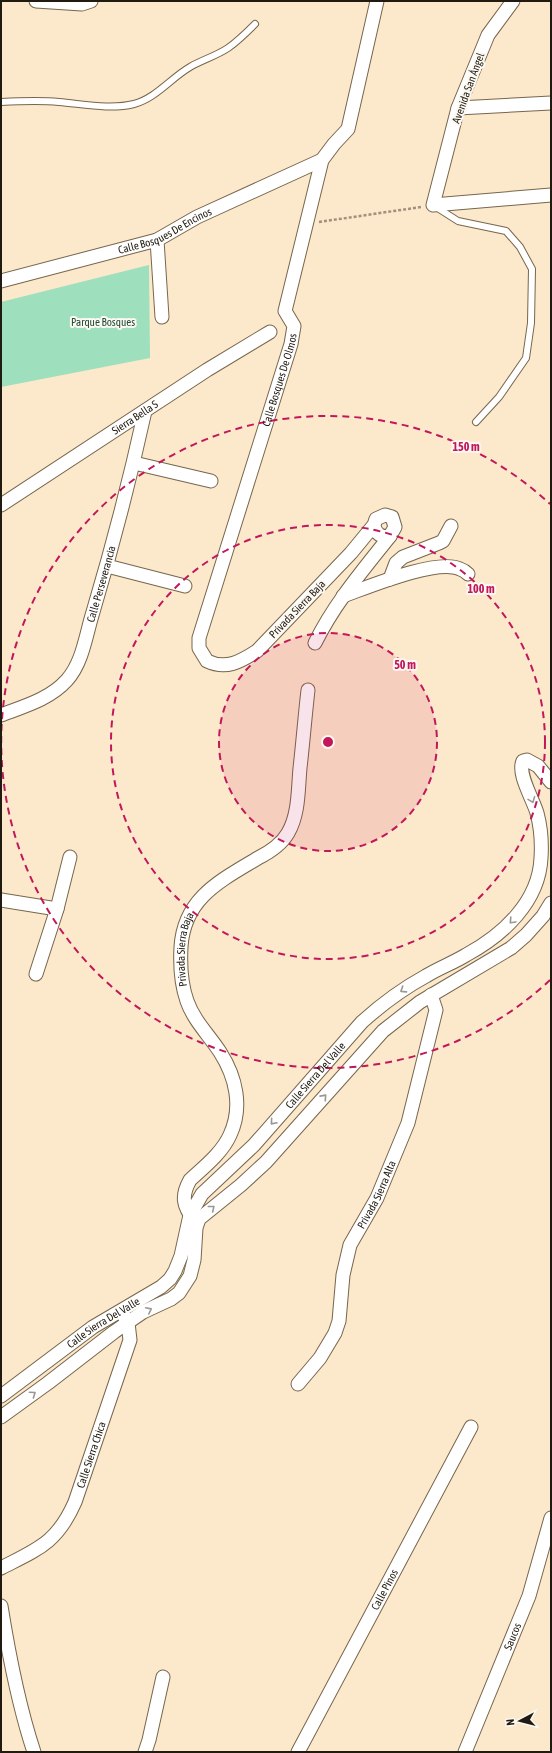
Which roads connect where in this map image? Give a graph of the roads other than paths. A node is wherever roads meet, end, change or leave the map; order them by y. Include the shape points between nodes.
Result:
1 (36, 1) edge
2 (91, 1) edge
3 (378, 1) edge
4 (513, 1) edge
5 (255, 24) dead end
6 (1, 102) edge
7 (546, 103) edge
8 (458, 108) junction
9 (322, 160) junction
10 (551, 195) edge
11 (433, 205) junction
12 (158, 240) junction
13 (1, 281) edge
14 (162, 317) dead end
15 (270, 332) dead end
16 (146, 411) junction
17 (476, 422) dead end
18 (134, 463) junction
19 (211, 481) dead end
20 (1, 505) edge
21 (374, 525) junction
22 (451, 526) dead end
23 (390, 536) junction
24 (106, 566) junction
25 (468, 574) dead end
26 (390, 579) junction
27 (185, 586) dead end
28 (343, 596) junction
29 (315, 643) dead end
30 (207, 661) joint
31 (308, 690) dead end
32 (2, 717) edge
33 (551, 782) edge
34 (70, 857) dead end
35 (1, 900) edge
36 (551, 903) edge
37 (57, 909) junction
38 (36, 974) dead end
39 (431, 995) junction
40 (193, 1219) junction
41 (120, 1310) junction
42 (128, 1323) junction
43 (298, 1384) dead end
44 (1, 1396) edge
45 (1, 1417) edge
46 (471, 1427) dead end
47 (551, 1518) edge
48 (1, 1568) edge
49 (1, 1606) edge
50 (163, 1677) dead end
51 (305, 1739) junction
52 (34, 1752) edge
53 (145, 1752) edge
54 (298, 1752) edge
55 (310, 1752) edge
56 (465, 1752) edge

1 - 2 street via 75,4
3 - 9 street, Calle Bosques De Olmos via 348,129
4 - 8 street, Avenida San Ángel via 488,35
5 - 6 lane via 226,49 193,65 148,98 134,104 93,106 26,100
7 - 8 street
8 - 11 street, Avenida San Ángel
9 - 12 street, Calle Bosques De Encinos via 196,217
9 - 30 street, Calle Bosques De Olmos via 285,311 294,326 291,344 200,638 199,648
10 - 11 street
11 - 17 lane via 458,221 506,231 520,247 532,268 531,323 526,358 499,397
12 - 13 street, Calle Bosques De Encinos
12 - 14 street
15 - 16 street, Sierra Bella S
16 - 18 street, Calle Perseverancia
16 - 20 street, Sierra Bella S
18 - 19 street
18 - 24 street, Calle Perseverancia
21 - 23 street via 376,533 382,537
21 - 23 street, Privada Sierra Baja via 376,519 382,515 392,517 395,527
21 - 30 street, Privada Sierra Baja via 351,553 257,651 241,661 222,666
22 - 26 street via 443,541 398,560
23 - 28 street
24 - 27 street
24 - 32 street, Calle Perseverancia via 78,661 68,679 38,702
25 - 26 street via 460,568 437,568
26 - 28 street
28 - 29 street
31 - 40 street, Privada Sierra Baja via 297,805 289,832 282,842 269,852 204,894 191,911 184,929 181,971 187,1001 232,1074 237,1099 237,1110 230,1135 217,1154 187,1186 184,1203
33 -> 40 street, Calle Sierra Del Valle via 538,766 527,760 523,761 522,772 537,811 540,827 541,864 537,881 512,922 467,955 427,975 379,1006 254,1145 202,1194
34 - 37 street
35 - 37 street
36 - 39 street, Calle Sierra Del Valle via 543,916 511,948
37 - 38 street
40 -> 39 street, Calle Sierra Del Valle via 241,1185 266,1162 383,1031
39 - 43 street, Privada Sierra Alta via 436,1010 408,1123 377,1198 350,1245 335,1334 320,1358
40 - 41 street, Calle Sierra Del Valle via 175,1271 161,1287
42 -> 40 street, Calle Sierra Del Valle via 143,1312 171,1299 185,1284 194,1260
41 - 42 street, Calle Sierra Chica
41 - 44 street, Calle Sierra Del Valle via 79,1336
45 -> 42 street, Calle Sierra Del Valle
42 - 48 street, Calle Sierra Chica via 130,1340 69,1516 50,1540 28,1556
46 - 51 street, Calle Pinos
47 - 56 street, Saucos via 529,1596
49 - 52 street via 12,1673
50 - 53 street
51 - 54 street, Calle Pinos
51 - 55 street

